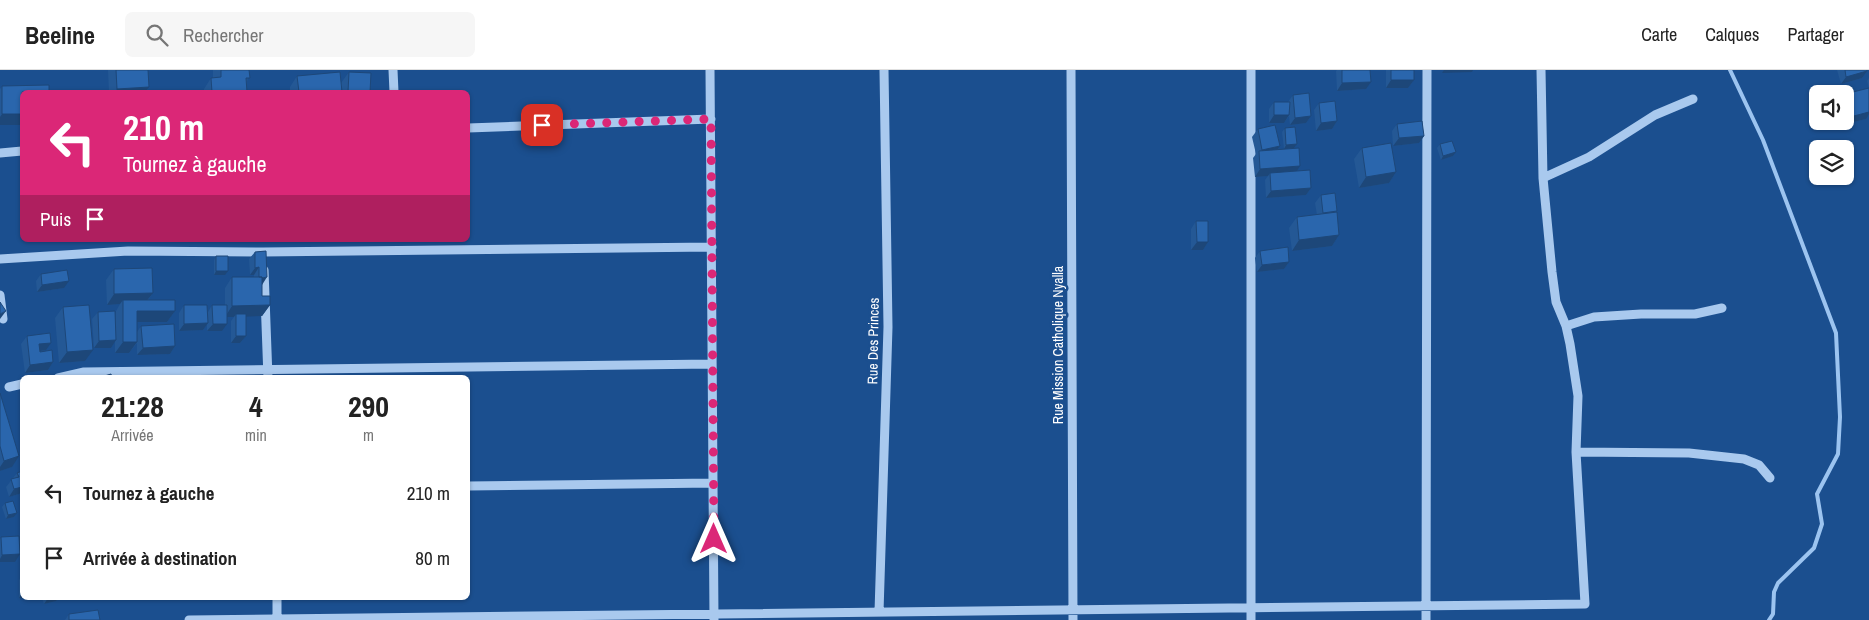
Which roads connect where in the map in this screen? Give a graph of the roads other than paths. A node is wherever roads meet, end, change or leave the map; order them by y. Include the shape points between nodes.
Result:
1 (393, 70) edge
2 (710, 70) edge
3 (884, 70) edge
4 (1071, 70) edge
5 (1250, 70) edge
6 (1427, 70) edge
7 (1541, 70) edge
8 (394, 90) edge
9 (1694, 99) dead end
10 (711, 119) junction
11 (470, 128) edge
12 (20, 152) edge
13 (0, 153) edge
14 (1543, 178) junction
15 (712, 247) junction
16 (263, 252) junction
17 (0, 258) edge
18 (0, 295) edge
19 (1722, 308) dead end
20 (3, 319) edge
21 (1566, 326) junction
22 (712, 364) junction
23 (268, 374) edge
24 (71, 375) edge
25 (20, 384) edge
26 (9, 387) dead end
27 (1576, 452) junction
28 (1770, 478) dead end
29 (713, 483) junction
30 (470, 486) edge
31 (277, 600) edge
32 (1426, 606) junction
33 (1251, 608) junction
34 (1073, 610) junction
35 (879, 612) junction
36 (900, 612) junction
37 (714, 617) edge
38 (496, 618) edge
39 (607, 618) edge
40 (278, 619) edge
41 (399, 619) edge
42 (188, 620) edge
43 (294, 620) edge
44 (907, 620) edge
45 (1073, 620) edge
46 (1251, 620) edge
47 (1426, 620) edge

1 - 8 street
2 - 10 street
3 - 35 street, Rue Des Princes via 888,327
4 - 34 street, Rue Mission Catholique Nyalla
5 - 33 street
6 - 32 street
7 - 14 street
9 - 14 street via 1655,114 1589,157
10 - 11 street
10 - 15 street
12 - 13 street
14 - 21 street via 1556,302
15 - 16 street
15 - 22 street
16 - 17 street via 128,251
16 - 23 street
18 - 20 street
19 - 21 street via 1695,314 1594,317
21 - 27 street via 1578,396
22 - 23 street
22 - 29 street
23 - 24 street via 84,372
25 - 26 street
27 - 28 street via 1689,453 1744,459 1759,466
27 - 32 street via 1585,604
29 - 30 street
29 - 37 street
31 - 40 street
32 - 33 street
32 - 47 street
33 - 34 street
33 - 46 street
34 - 36 street
34 - 45 street, Rue Mission Catholique Nyalla
35 - 36 street
35 - 37 street
36 - 44 street
37 - 39 street
38 - 39 street
38 - 41 street
40 - 42 street
40 - 43 street
41 - 43 street

